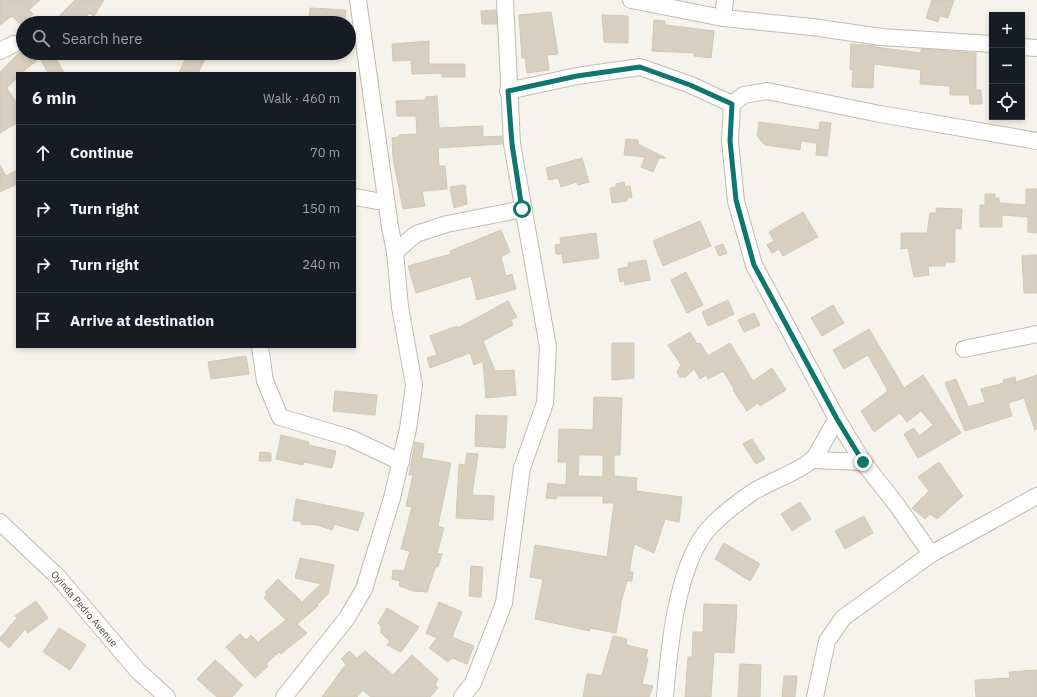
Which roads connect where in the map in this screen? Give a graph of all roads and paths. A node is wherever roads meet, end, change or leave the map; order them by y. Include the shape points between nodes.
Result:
1 (358, 0) edge
2 (505, 0) edge
3 (631, 0) edge
4 (725, 0) edge
5 (723, 18) junction
6 (14, 44) dead end
7 (989, 44) edge
8 (1025, 47) edge
9 (1037, 48) edge
10 (0, 51) edge
11 (508, 91) junction
12 (732, 104) junction
13 (1037, 141) edge
14 (356, 197) edge
15 (386, 200) junction
16 (522, 209) junction
17 (390, 227) junction
18 (416, 234) junction
19 (395, 252) junction
20 (1037, 334) edge
21 (260, 348) edge
22 (964, 350) dead end
23 (837, 419) junction
24 (813, 460) junction
25 (400, 462) junction
26 (863, 462) junction
27 (1037, 496) edge
28 (0, 522) edge
29 (930, 554) junction
30 (167, 697) edge
31 (284, 697) edge
32 (462, 697) edge
33 (665, 697) edge
34 (815, 697) edge

1 - 15 street
2 - 11 street
3 - 5 street
4 - 5 street
5 - 7 street via 881,37
6 - 10 street
8 - 9 street
11 - 12 street via 577,76 640,67
11 - 16 street via 512,144
12 - 13 street via 744,95 767,91 880,114
12 - 23 street via 730,141 736,200 754,265
14 - 15 street
15 - 17 street
16 - 18 street via 447,224
16 - 32 street via 548,347 545,403 522,468 504,603 473,683
17 - 18 street
17 - 19 street
18 - 19 street
19 - 25 street via 400,307 414,385
20 - 22 street
21 - 25 street via 265,381 280,417 350,438
23 - 24 street
23 - 26 street
24 - 26 street
24 - 33 street via 753,492 705,534 688,564 679,595
25 - 31 street via 392,498 364,589 347,618
26 - 29 street
27 - 29 street
28 - 30 street, Oyinda Pedro Avenue via 58,577 138,671
29 - 34 street via 843,618 827,641

